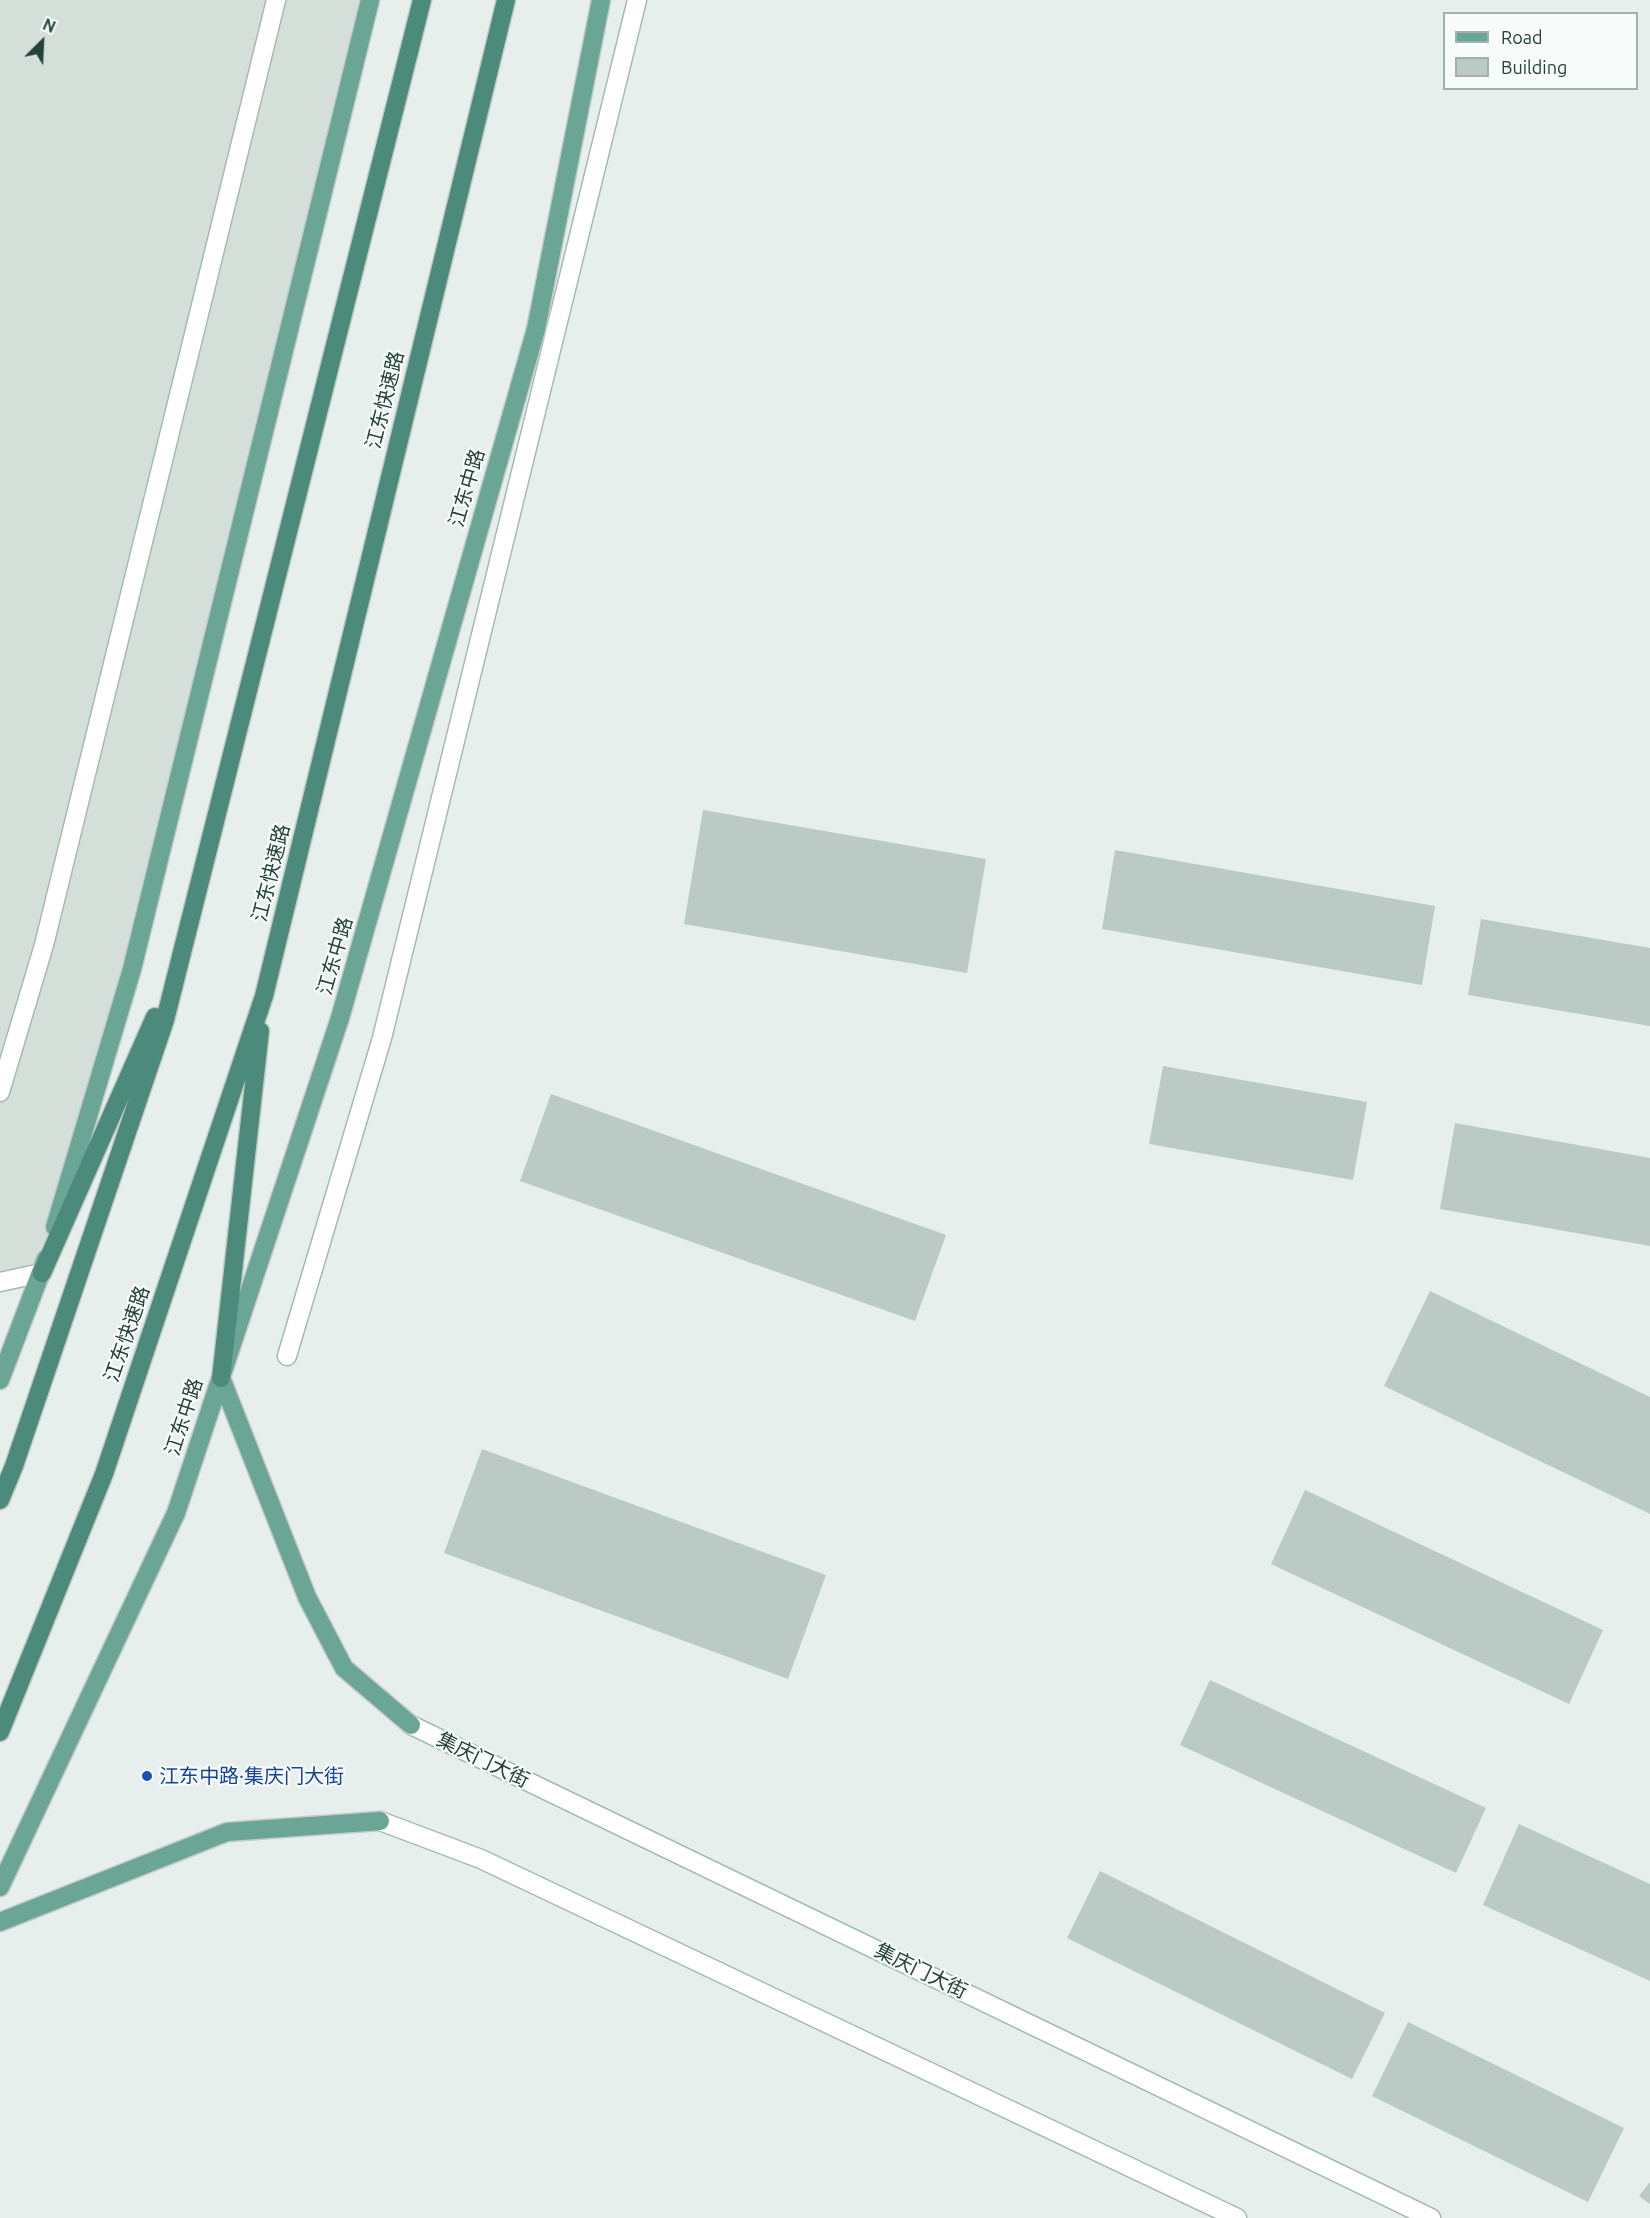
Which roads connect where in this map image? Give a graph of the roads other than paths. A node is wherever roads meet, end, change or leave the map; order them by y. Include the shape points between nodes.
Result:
1 (276, 0) edge
2 (370, 0) edge
3 (422, 0) edge
4 (506, 0) edge
5 (602, 0) edge
6 (637, 0) edge
7 (178, 963) junction
8 (264, 996) junction
9 (0, 1092) edge
10 (42, 1273) junction
11 (0, 1282) edge
12 (287, 1356) dead end
13 (221, 1378) junction
14 (0, 1380) edge
15 (0, 1500) edge
16 (411, 1725) joint
17 (0, 1732) edge
18 (380, 1821) joint
19 (0, 1887) edge
20 (0, 1922) edge
21 (1237, 2218) edge
22 (1431, 2218) edge

1 - 9 street via 44,945
2 - 10 main road via 132,969
3 - 7 highway
4 - 8 highway, 江东快速路
5 - 13 main road, 江东中路 via 536,329 340,1018
6 - 12 street via 382,1038
7 - 10 highway
7 - 15 highway via 165,1020
8 - 13 highway
8 - 17 highway, 江东快速路 via 104,1474
10 - 11 street
10 - 14 main road
13 - 16 main road via 307,1597 344,1668
13 - 19 main road, 江东中路 via 176,1512
16 - 22 street, 集庆门大街
18 - 20 main road via 227,1832
18 - 21 street via 481,1859

